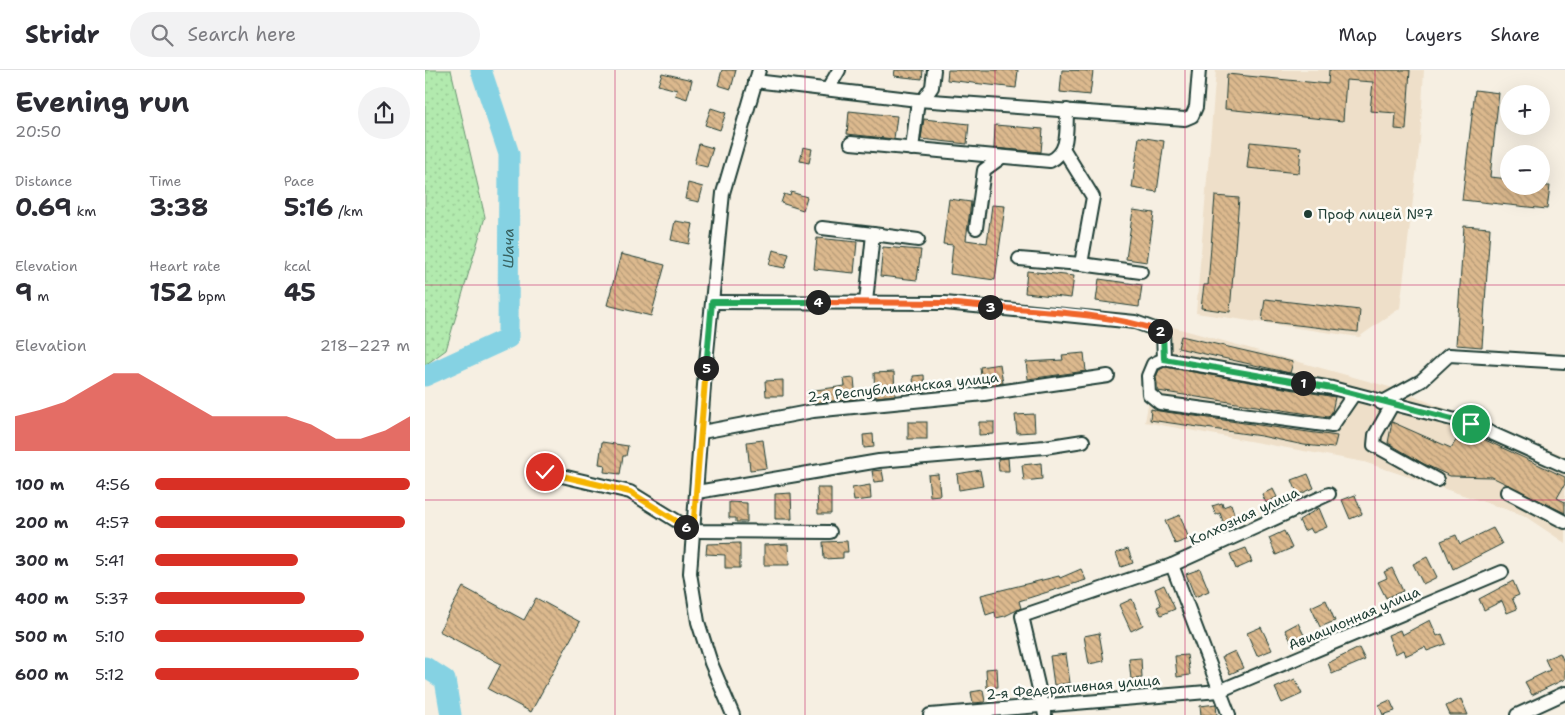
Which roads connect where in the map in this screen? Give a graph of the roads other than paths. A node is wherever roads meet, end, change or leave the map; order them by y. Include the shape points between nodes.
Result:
1 (839, 70) edge
2 (934, 70) edge
3 (1199, 70) edge
4 (757, 76) edge
5 (828, 89) junction
6 (921, 100) junction
7 (1067, 110) junction
8 (851, 143) dead end
9 (912, 149) junction
10 (1064, 150) junction
11 (1002, 157) junction
12 (823, 228) dead end
13 (976, 228) dead end
14 (873, 234) junction
15 (918, 240) dead end
16 (1019, 259) dead end
17 (1081, 264) junction
18 (1141, 272) dead end
19 (712, 302) junction
20 (866, 302) junction
21 (1164, 359) junction
22 (1565, 362) edge
23 (1108, 376) dead end
24 (1354, 394) junction
25 (1386, 404) junction
26 (702, 432) junction
27 (1083, 441) dead end
28 (1565, 466) edge
29 (545, 472) dead end
30 (1437, 480) dead end
31 (697, 492) junction
32 (1507, 492) dead end
33 (1329, 494) dead end
34 (1565, 522) edge
35 (693, 531) junction
36 (830, 532) dead end
37 (1172, 565) junction
38 (1502, 572) dead end
39 (1219, 691) junction
40 (1565, 693) edge
41 (1043, 710) edge
42 (733, 715) edge
43 (930, 715) edge
44 (1229, 715) edge
45 (1517, 715) edge

1 - 5 street
2 - 6 street via 932,87
3 - 7 street via 1196,107 1192,116 1185,119
4 - 5 street
4 - 19 street via 723,193
5 - 6 street
6 - 7 street
6 - 9 street
7 - 10 street
8 - 9 street
9 - 11 street
10 - 11 street via 1058,158 1050,161
10 - 17 street via 1093,197
11 - 13 street via 984,170
12 - 14 street
14 - 15 street
14 - 20 street
16 - 17 street
17 - 18 street
19 - 20 street
19 - 26 street
20 - 21 street via 945,303 1135,322 1163,332
21 - 24 street
21 - 24 street via 1153,364 1148,376 1149,394 1160,403 1332,426
22 - 25 street via 1449,355 1421,380
23 - 26 street, 2-я Республиканская улица via 983,394 813,411
24 - 25 street
25 - 28 street via 1471,424
25 - 30 street via 1374,445
26 - 31 street
27 - 31 street via 879,461
29 - 35 street via 630,492
31 - 35 street
32 - 34 street
33 - 37 street, Колхозная улица
35 - 36 street
35 - 42 street via 690,573 699,622 711,663
37 - 39 street
37 - 41 street via 1022,616
38 - 39 street, Авиационная улица
39 - 41 street, 2-я Федеративная улица
39 - 44 street
40 - 45 street
41 - 43 street, 2-я Федеративная улица

